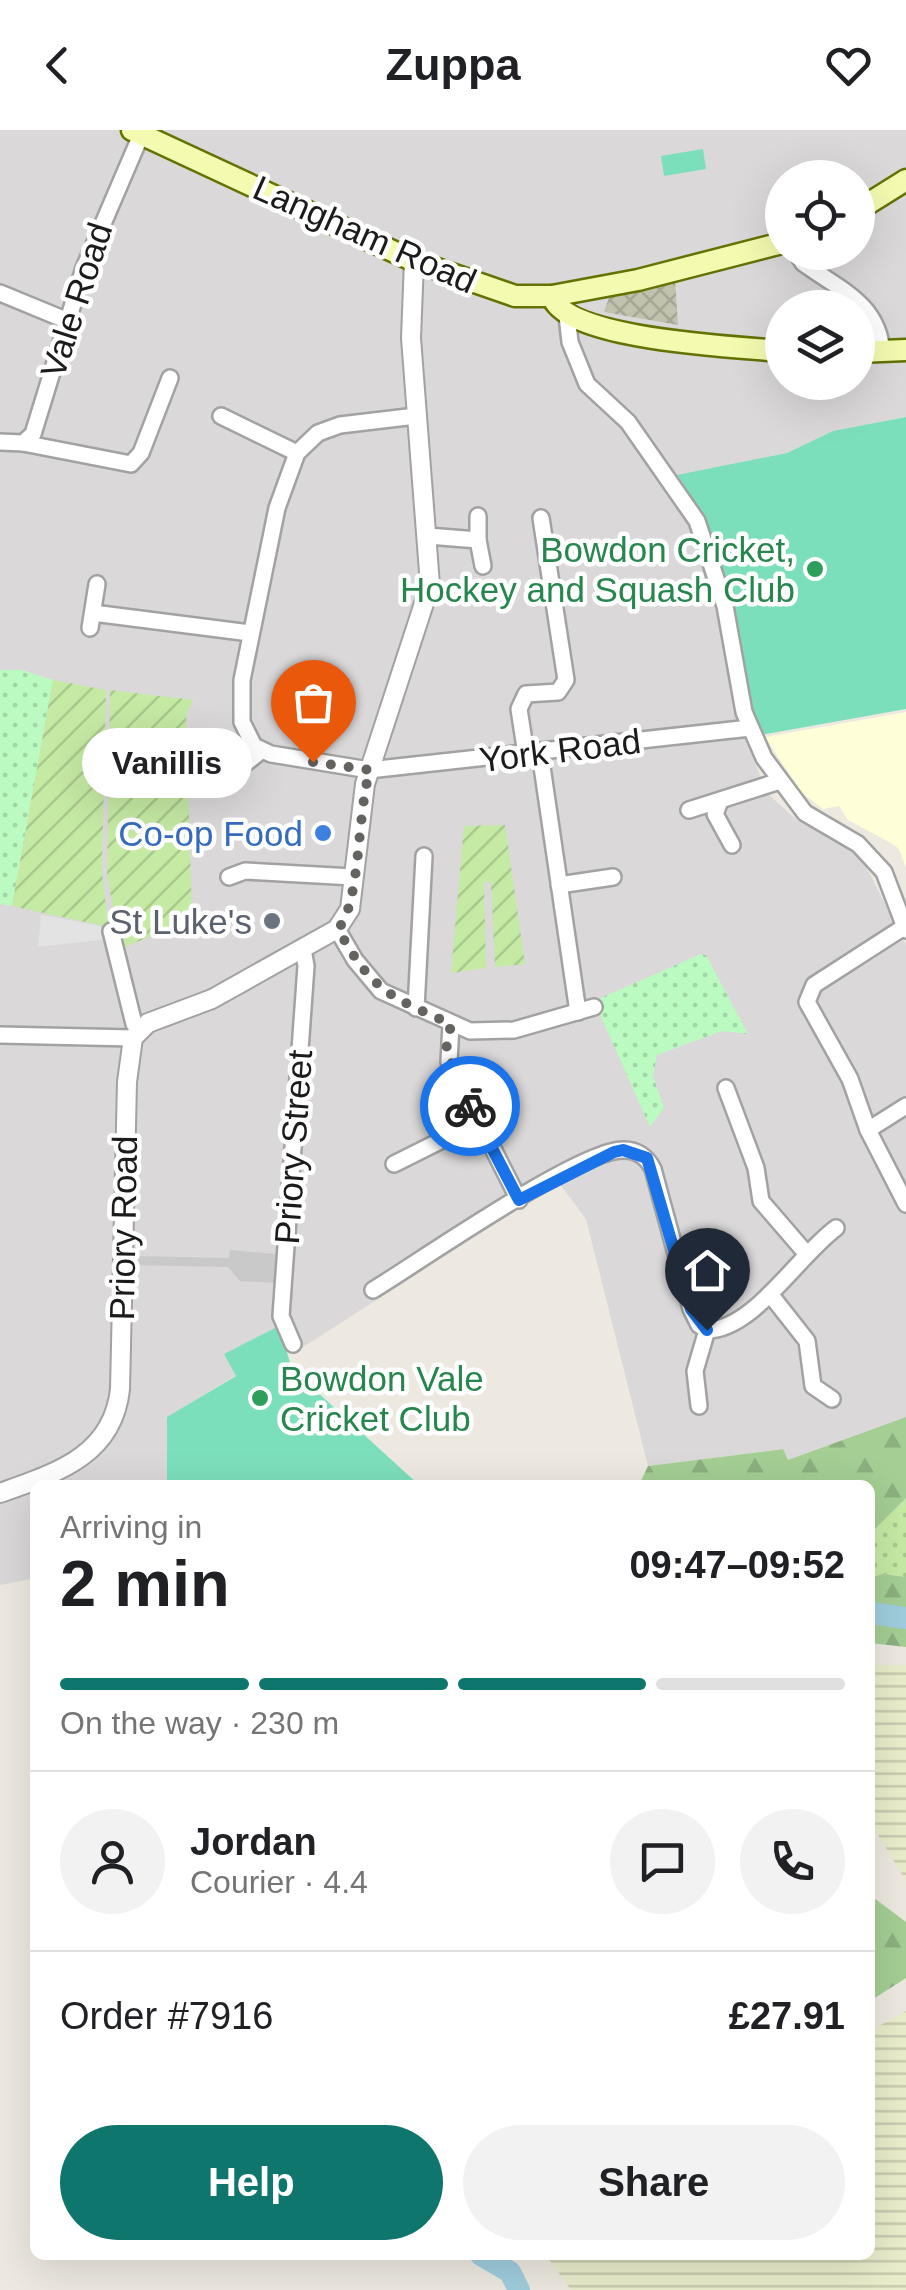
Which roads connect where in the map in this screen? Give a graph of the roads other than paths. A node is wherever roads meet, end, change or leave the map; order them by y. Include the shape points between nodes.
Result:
1 (136, 132) edge
2 (168, 137) edge
3 (906, 180) edge
4 (875, 199) edge
5 (765, 247) edge
6 (414, 261) junction
7 (813, 270) edge
8 (0, 293) edge
9 (552, 296) junction
10 (567, 316) junction
11 (68, 321) junction
12 (765, 350) edge
13 (906, 350) edge
14 (875, 352) edge
15 (882, 352) junction
16 (170, 378) dead end
17 (222, 416) dead end
18 (416, 416) junction
19 (0, 442) edge
20 (23, 443) junction
21 (297, 453) junction
22 (478, 516) dead end
23 (540, 518) dead end
24 (428, 536) junction
25 (478, 540) junction
26 (483, 566) dead end
27 (97, 584) dead end
28 (250, 632) junction
29 (750, 728) junction
30 (261, 751) junction
31 (533, 753) junction
32 (206, 765) dead end
33 (370, 770) junction
34 (780, 781) junction
35 (720, 802) junction
36 (689, 810) dead end
37 (732, 845) dead end
38 (424, 856) dead end
39 (354, 876) junction
40 (229, 877) dead end
41 (614, 877) dead end
42 (558, 884) junction
43 (338, 929) junction
44 (905, 929) edge
45 (111, 931) dead end
46 (303, 949) junction
47 (416, 1008) junction
48 (451, 1024) junction
49 (136, 1034) junction
50 (0, 1035) edge
51 (726, 1088) dead end
52 (906, 1106) edge
53 (478, 1122) junction
54 (868, 1130) junction
55 (394, 1164) dead end
56 (519, 1200) junction
57 (906, 1204) edge
58 (836, 1228) dead end
59 (805, 1252) junction
60 (373, 1290) dead end
61 (770, 1294) junction
62 (707, 1330) junction
63 (293, 1344) dead end
64 (832, 1400) dead end
65 (698, 1406) dead end
66 (32, 1480) edge
67 (30, 1481) edge
68 (0, 1493) edge

1 - 2 main road, Langham Road
1 - 11 street, Vale Road
2 - 6 main road, Langham Road
3 - 4 main road
5 - 9 main road, Langham Road
6 - 9 main road, Langham Road via 496,292
6 - 18 street
7 - 15 street via 870,311
8 - 11 street
9 - 10 main road
10 - 12 main road via 666,341
10 - 29 street via 587,384 628,422 698,521 725,606
11 - 20 street, Vale Road via 33,434
13 - 15 main road
14 - 15 main road
16 - 20 street via 131,464
17 - 21 street
18 - 21 street via 329,428
18 - 24 street
19 - 20 street
21 - 28 street via 276,508
22 - 25 street
23 - 31 street via 566,680 558,692 526,694 520,709
24 - 25 street
24 - 33 street via 428,596
25 - 26 street
27 - 28 street via 92,620
28 - 30 street via 242,722
29 - 31 street, York Road
29 - 34 street
30 - 32 street via 246,763
30 - 33 street, York Road
31 - 33 street, York Road
31 - 42 street
33 - 39 street
34 - 35 street
34 - 44 street via 805,812 858,844 884,872
35 - 36 street
35 - 37 street via 714,814
38 - 47 street
39 - 40 street
39 - 43 street via 350,910
41 - 42 street
42 - 48 street via 586,1009 490,1033
43 - 46 street
43 - 47 street via 381,991
44 - 54 street via 814,984 807,1002 850,1079
45 - 49 street
46 - 49 street
46 - 63 street, Priory Street via 281,1316
47 - 48 street
48 - 53 street via 449,1062
49 - 50 street
49 - 66 street, Priory Road via 126,1082 115,1418 90,1452
51 - 59 street via 761,1200
52 - 54 street
53 - 55 street
53 - 56 street
54 - 57 street
56 - 60 street
56 - 62 street via 614,1152 647,1158 691,1309
58 - 59 street
59 - 61 street
61 - 62 street via 728,1328
61 - 64 street via 807,1341 813,1386
62 - 65 street via 695,1371
67 - 68 street, Priory Road

